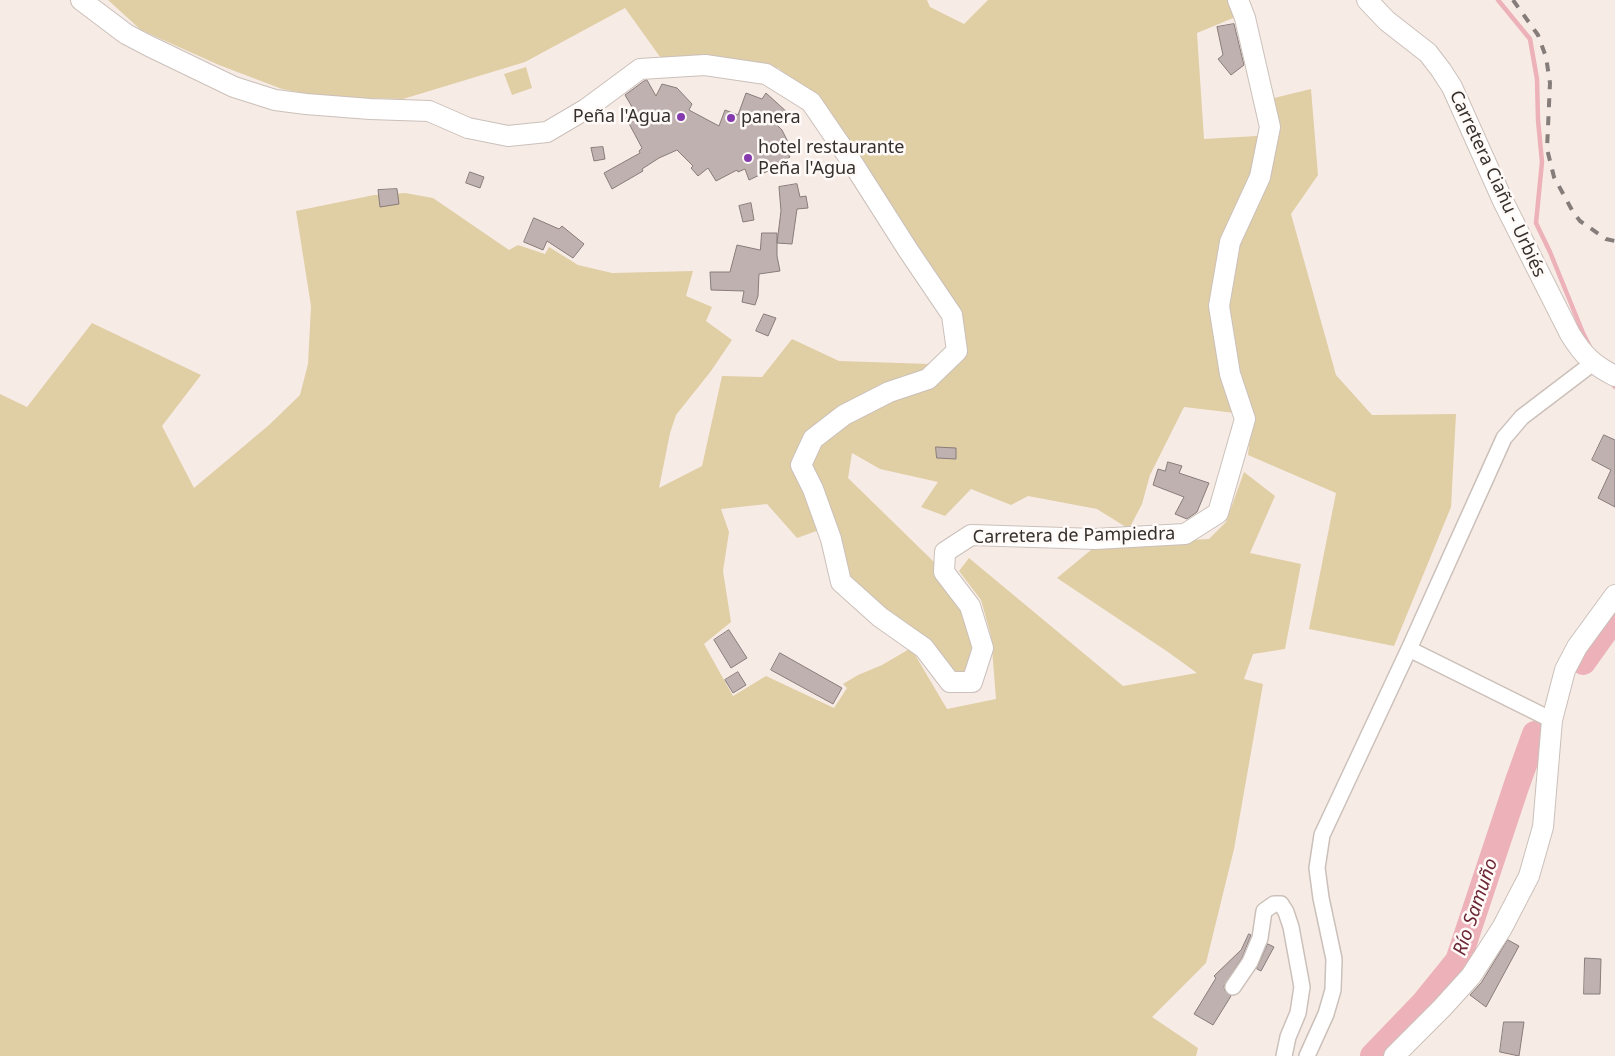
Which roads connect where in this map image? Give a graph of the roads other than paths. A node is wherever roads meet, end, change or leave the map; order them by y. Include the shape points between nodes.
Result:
1 (81, 0) edge
2 (1238, 0) edge
3 (1366, 0) edge
4 (1593, 363) junction
5 (1615, 376) edge
6 (1615, 595) edge
7 (1409, 649) junction
8 (1552, 720) junction
9 (1233, 987) dead end
10 (1284, 1056) edge
11 (1306, 1056) edge
12 (1394, 1056) edge

1 - 2 street, Carretera de Pampiedra via 126,34 149,46 234,86 275,100 429,111 468,128 508,136 547,132 586,109 640,69 705,65 766,74 811,102 952,314 958,351 928,379 889,392 844,415 814,440 801,466 831,539 841,582 880,617 924,648 950,682 972,682 983,648 970,606 944,572 945,552 971,535 1094,539 1185,534 1218,513 1244,419 1230,374 1220,306 1230,242 1260,177 1270,127
3 - 4 street, Carretera Ciañu - Urbiés via 1428,53 1442,70 1502,201 1570,334
4 - 5 street, Carretera Ciañu - Urbiés
4 - 7 street via 1522,417 1504,438
6 - 8 street via 1577,647 1565,670
7 - 8 street
7 - 11 street via 1322,835 1317,868 1320,898 1334,959 1333,990 1326,1014
8 - 12 street via 1543,827 1529,876 1502,928 1471,976
9 - 10 street via 1250,962 1260,938 1264,911 1274,904 1281,904 1291,927 1302,987 1298,1013

